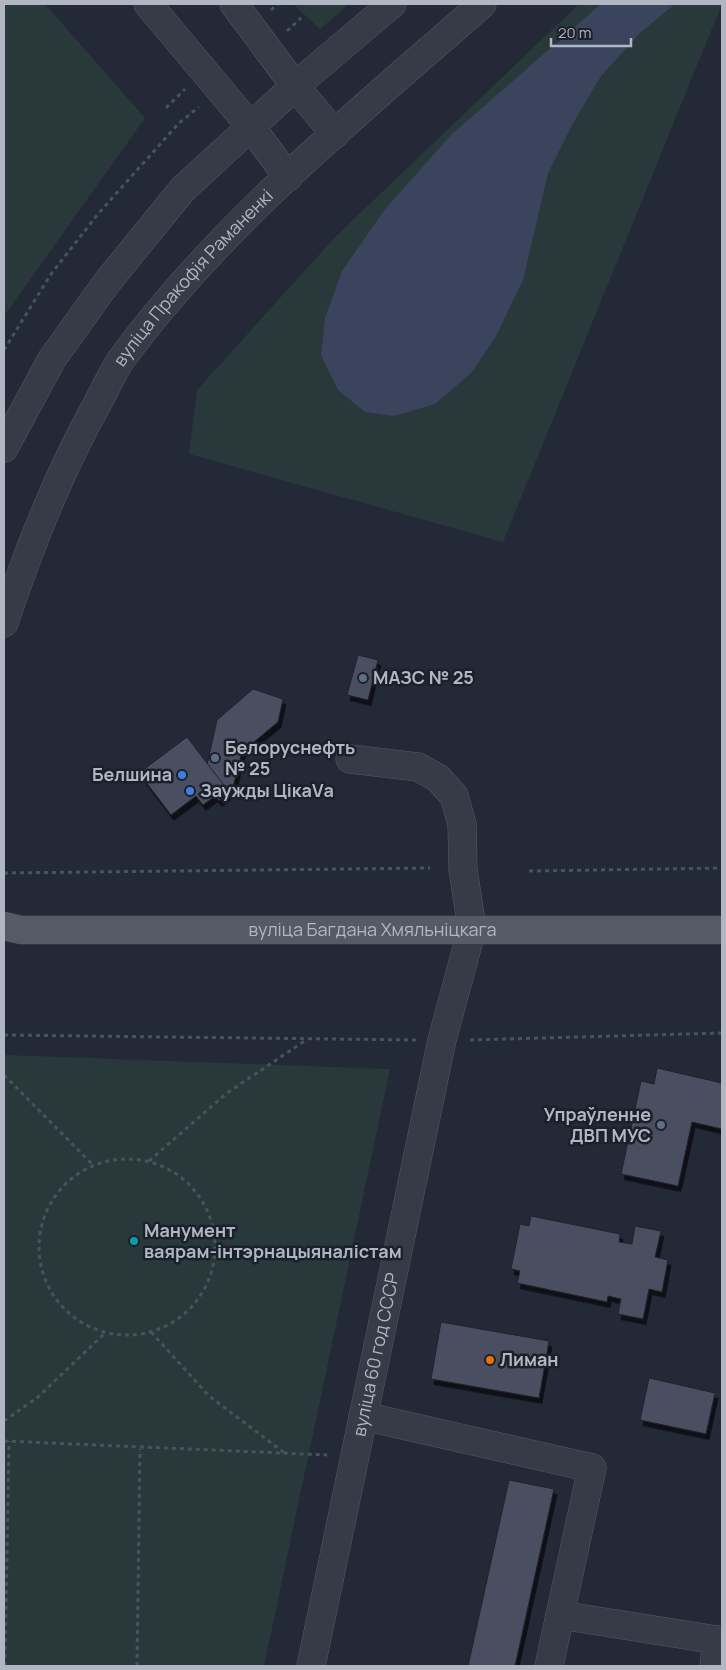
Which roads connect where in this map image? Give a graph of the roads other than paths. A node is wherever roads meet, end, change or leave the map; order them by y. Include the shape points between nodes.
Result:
1 (148, 4) edge
2 (234, 4) edge
3 (392, 4) edge
4 (482, 4) edge
5 (294, 86) junction
6 (250, 127) junction
7 (335, 134) junction
8 (288, 177) junction
9 (4, 448) edge
10 (4, 623) edge
11 (350, 759) dead end
12 (472, 929) junction
13 (722, 930) edge
14 (10, 931) edge
15 (363, 1416) junction
16 (560, 1616) junction
17 (718, 1649) edge
18 (311, 1666) edge
19 (549, 1666) edge

1 - 6 street
2 - 5 street
3 - 5 street
4 - 7 street, вуліца Пракофія Раманенкі
5 - 6 street
5 - 7 street
6 - 8 street
6 - 9 street via 183,189 108,281 52,359
7 - 8 street, вуліца Пракофія Раманенкі
8 - 10 street, вуліца Пракофія Раманенкі via 197,267 122,359 71,451 29,548
11 - 12 street via 418,767 438,778 454,796 462,824 463,869
12 - 13 main road, вуліца Багдана Хмяльніцкага
12 - 14 main road, вуліца Багдана Хмяльніцкага
12 - 15 street, вуліца 60 год СССР via 442,1040
15 - 16 street via 592,1468
15 - 18 street, вуліца 60 год СССР
16 - 17 street
16 - 19 street

